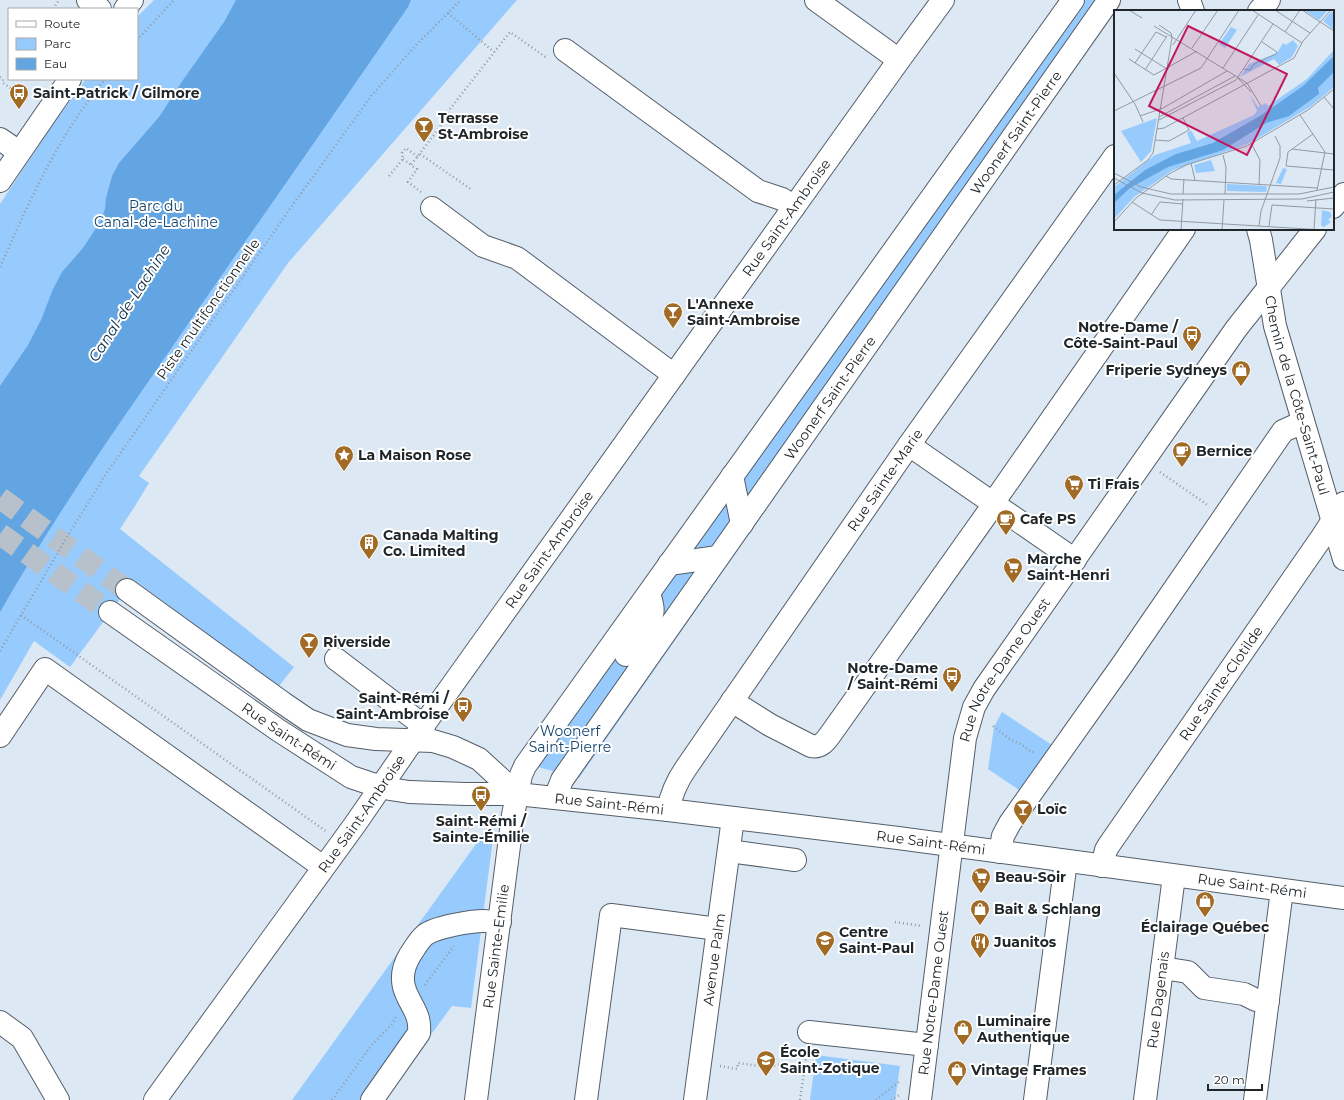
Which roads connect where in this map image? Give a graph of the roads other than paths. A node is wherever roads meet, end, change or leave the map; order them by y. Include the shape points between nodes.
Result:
1 (88, 0) edge
2 (132, 0) edge
3 (816, 0) edge
4 (944, 0) edge
5 (1073, 0) edge
6 (1109, 0) edge
7 (1189, 0) edge
8 (1268, 0) edge
9 (99, 8) edge
10 (126, 8) edge
11 (1193, 10) edge
12 (1260, 10) edge
13 (1082, 38) junction
14 (1042, 44) junction
15 (556, 54) road end
16 (899, 60) junction
17 (1021, 73) junction
18 (69, 80) edge
19 (1029, 115) junction
20 (0, 139) edge
21 (19, 152) junction
22 (1114, 157) edge
23 (990, 169) junction
24 (951, 172) junction
25 (0, 181) edge
26 (1344, 194) edge
27 (427, 201) road end
28 (1334, 206) edge
29 (794, 207) junction
30 (1183, 230) edge
31 (1258, 230) edge
32 (1314, 230) edge
33 (891, 254) junction
34 (1268, 287) junction
35 (905, 291) junction
36 (674, 375) junction
37 (837, 388) junction
38 (788, 398) junction
39 (1303, 422) junction
40 (909, 445) junction
41 (732, 476) junction
42 (1341, 509) edge
43 (742, 524) junction
44 (718, 557) junction
45 (1344, 559) edge
46 (1075, 560) junction
47 (669, 564) junction
48 (127, 590) tunnel mouth
49 (648, 594) junction
50 (110, 612) tunnel mouth
51 (622, 631) junction
52 (626, 655) junction
53 (336, 660) dead end
54 (631, 681) junction
55 (732, 701) junction
56 (419, 733) junction
57 (0, 736) edge
58 (381, 787) junction
59 (517, 794) junction
60 (555, 798) junction
61 (668, 810) junction
62 (734, 818) junction
63 (952, 846) junction
64 (729, 851) junction
65 (1000, 852) junction
66 (795, 860) dead end
67 (1066, 861) junction
68 (1102, 866) junction
69 (323, 867) junction
70 (1174, 876) junction
71 (1282, 890) junction
72 (1344, 898) edge
73 (500, 922) junction
74 (718, 929) junction
75 (1162, 968) junction
76 (1268, 1001) junction
77 (0, 1022) edge
78 (809, 1032) dead end
79 (927, 1045) junction
80 (912, 1097) edge
81 (58, 1100) edge
82 (155, 1100) edge
83 (372, 1100) edge
84 (476, 1100) edge
85 (586, 1100) edge
86 (695, 1100) edge
87 (1035, 1100) edge
88 (1145, 1100) edge
89 (1255, 1100) edge

1 - 9 street
2 - 10 street
3 - 16 street
4 - 16 street, Rue Saint-Ambroise
5 - 14 street
6 - 13 street, Woonerf Saint-Pierre
7 - 11 street
8 - 12 street
13 - 14 street
13 - 19 street, Woonerf Saint-Pierre
14 - 17 street
15 - 29 street via 758,191 782,199
16 - 29 street, Rue Saint-Ambroise
17 - 19 street
17 - 24 street
18 - 21 street
19 - 23 street, Woonerf Saint-Pierre
20 - 21 street
21 - 25 street
22 - 40 street, Rue Sainte-Marie
23 - 24 street
23 - 35 street, Woonerf Saint-Pierre
24 - 33 street
26 - 28 street
27 - 36 street via 483,246 517,258
29 - 36 street, Rue Saint-Ambroise
30 - 55 street via 822,744 811,746 770,725
31 - 34 street, Chemin de la Côte-Saint-Paul
32 - 34 street, Rue Notre-Dame Ouest
33 - 35 street
33 - 38 street
34 - 39 street, Chemin de la Côte-Saint-Paul via 1275,326
34 - 46 street, Rue Notre-Dame Ouest
35 - 37 street, Woonerf Saint-Pierre
36 - 56 street, Rue Saint-Ambroise
37 - 38 street
37 - 43 street, Woonerf Saint-Pierre
38 - 41 street
39 - 42 street, Chemin de la Côte-Saint-Paul
39 - 65 street via 1283,431 1010,823 1003,836
40 - 46 street
40 - 55 street, Rue Sainte-Marie
41 - 43 street
41 - 47 street
42 - 45 street, Chemin de la Côte-Saint-Paul
42 - 68 street, Rue Sainte-Clotilde via 1109,844
43 - 44 street, Woonerf Saint-Pierre
44 - 47 street
44 - 54 street, Woonerf Saint-Pierre
46 - 63 street, Rue Notre-Dame Ouest via 974,707 965,738
47 - 49 street
48 - 56 street, Rue Saint-Rémi via 308,720 347,735 376,739
49 - 51 street
49 - 52 street via 653,615
50 - 58 street, Rue Saint-Rémi via 320,757 351,777
51 - 52 street
51 - 59 street via 525,766
52 - 54 street
53 - 56 street
54 - 60 street, Woonerf Saint-Pierre via 562,780
55 - 61 street, Rue Sainte-Marie via 680,778
56 - 58 street, Rue Saint-Ambroise
56 - 59 street, Rue Saint-Rémi via 479,759
57 - 69 street via 45,669
58 - 59 street, Rue Saint-Rémi via 409,792
58 - 69 street, Rue Saint-Ambroise
59 - 60 street, Rue Saint-Rémi
59 - 73 street, Rue Sainte-Emilie
60 - 61 street, Rue Saint-Rémi
61 - 62 street, Rue Saint-Rémi
62 - 63 street, Rue Saint-Rémi
62 - 64 street, Avenue Palm
63 - 65 street, Rue Saint-Rémi
63 - 79 street, Rue Notre-Dame Ouest
64 - 66 street
64 - 74 street, Avenue Palm
65 - 67 street, Rue Saint-Rémi
67 - 68 street, Rue Saint-Rémi
67 - 87 street
68 - 70 street, Rue Saint-Rémi
69 - 82 street, Rue Saint-Ambroise
70 - 71 street, Rue Saint-Rémi
70 - 75 street, Rue Dagenais
71 - 72 street, Rue Saint-Rémi
71 - 76 street
73 - 83 street via 485,921 444,927 434,930 418,942 406,961 403,979 404,988 420,1024 419,1033
73 - 84 street, Rue Sainte-Emilie
74 - 85 street via 611,915
74 - 86 street, Avenue Palm
75 - 76 street via 1188,972 1204,988 1244,994 1256,1000
75 - 88 street, Rue Dagenais
76 - 89 street
77 - 81 street via 22,1038
78 - 79 street
79 - 80 street, Rue Notre-Dame Ouest

